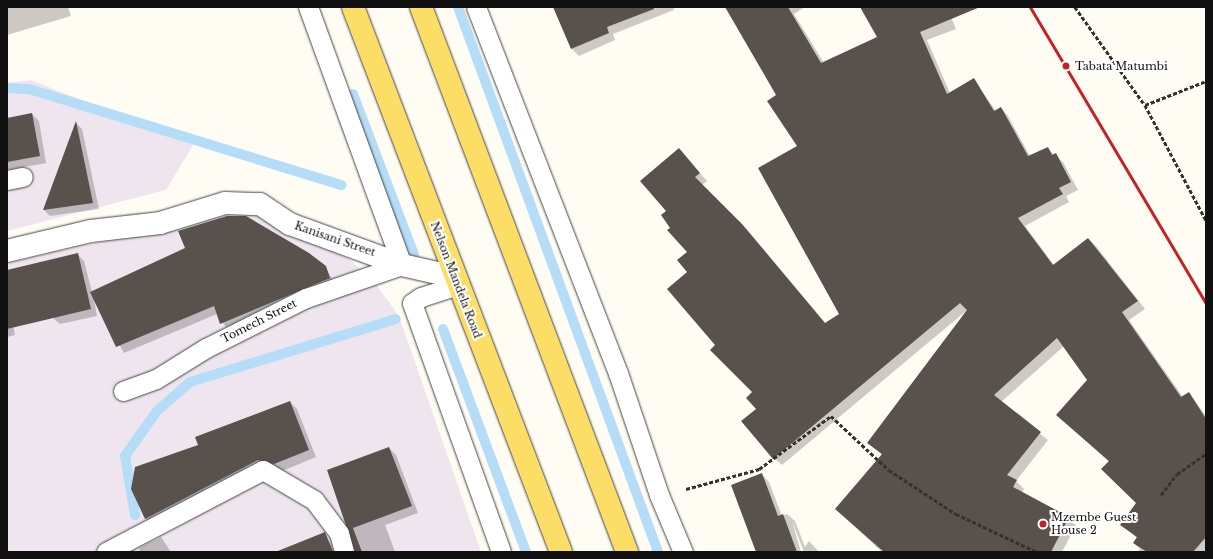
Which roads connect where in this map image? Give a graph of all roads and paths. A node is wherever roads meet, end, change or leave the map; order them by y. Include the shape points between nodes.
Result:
1 (308, 7) edge
2 (353, 7) edge
3 (421, 7) edge
4 (476, 7) edge
5 (1075, 7) edge
6 (1206, 81) edge
7 (1145, 105) junction
8 (1206, 220) edge
9 (7, 251) edge
10 (402, 265) junction
11 (456, 281) junction
12 (123, 391) dead end
13 (1206, 454) edge
14 (659, 495) junction
15 (1161, 495) dead end
16 (106, 552) edge
17 (344, 552) edge
18 (501, 552) edge
19 (561, 552) edge
20 (627, 552) edge
21 (683, 552) edge
22 (1037, 552) edge

1 - 10 lane
2 - 11 main road, Nelson Mandela Road
3 - 20 main road
4 - 14 lane via 618,372
5 - 7 path
6 - 7 path
7 - 8 path
9 - 10 street, Kanisani Street via 90,231 160,223 225,203 260,204 290,224
10 - 11 street, Kanisani Street
10 - 12 lane, Tomech Street via 306,298 206,348 156,379
11 - 18 lane via 412,303
11 - 19 main road, Nelson Mandela Road
13 - 15 path via 1177,474
14 - 21 lane
14 - 22 path via 759,469 831,416 889,470 956,514
16 - 17 lane via 263,470 314,500 339,533

